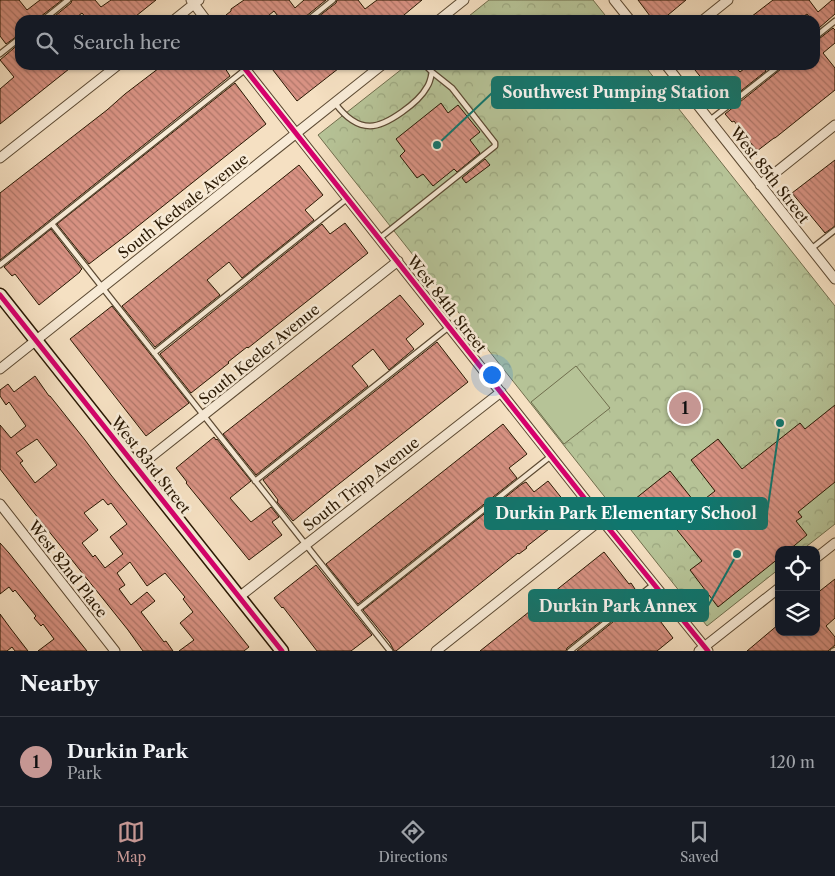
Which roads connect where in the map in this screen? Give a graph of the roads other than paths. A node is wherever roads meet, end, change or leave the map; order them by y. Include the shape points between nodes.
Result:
1 (68, 0) edge
2 (333, 0) edge
3 (464, 0) edge
4 (614, 0) edge
5 (728, 0) edge
6 (195, 1) edge
7 (49, 15) edge
8 (180, 15) edge
9 (203, 15) edge
10 (314, 15) edge
11 (445, 15) edge
12 (626, 15) edge
13 (709, 15) edge
14 (835, 21) edge
15 (820, 33) edge
16 (15, 42) edge
17 (0, 54) edge
18 (112, 70) edge
19 (241, 70) edge
20 (249, 70) edge
21 (376, 70) edge
22 (670, 70) edge
23 (774, 70) edge
24 (432, 72) joint
25 (335, 103) junction
26 (710, 121) junction
27 (835, 125) edge
28 (296, 133) junction
29 (0, 158) edge
30 (760, 185) junction
31 (348, 198) junction
32 (52, 224) junction
33 (835, 230) edge
34 (380, 238) junction
35 (811, 249) junction
36 (398, 261) junction
37 (0, 265) edge
38 (835, 279) edge
39 (102, 288) junction
40 (0, 295) edge
41 (449, 327) junction
42 (36, 340) junction
43 (154, 353) junction
44 (0, 369) edge
45 (501, 392) junction
46 (203, 416) junction
47 (551, 456) junction
48 (137, 468) junction
49 (255, 481) junction
50 (0, 504) edge
51 (602, 520) junction
52 (835, 544) edge
53 (306, 545) junction
54 (820, 555) edge
55 (654, 584) junction
56 (775, 591) edge
57 (239, 597) junction
58 (357, 610) junction
59 (704, 650) edge
60 (115, 651) edge
61 (282, 651) edge
62 (390, 651) edge
63 (436, 651) edge
64 (570, 651) edge

1 - 7 lane
2 - 10 lane
3 - 11 street
4 - 12 street
5 - 13 street
6 - 8 street
6 - 9 street
14 - 15 lane
16 - 17 lane
18 - 29 street
19 - 32 lane
20 - 28 street, West 84th Street
21 - 25 street, South Kedvale Avenue
22 - 26 street, West 85th Street
23 - 26 lane
24 - 25 lane via 422,95 390,120 378,125 369,126 350,120
24 - 34 lane via 452,88 495,146
25 - 28 street, South Kedvale Avenue
26 - 30 street, West 85th Street
27 - 30 street
28 - 31 street, West 84th Street
28 - 39 street, South Kedvale Avenue
30 - 35 street, West 85th Street
31 - 34 street, West 84th Street
31 - 43 lane
32 - 37 lane
32 - 39 lane
33 - 35 lane
34 - 36 street, West 84th Street
35 - 38 street, West 85th Street
36 - 41 street, West 84th Street
36 - 46 street, South Keeler Avenue
39 - 42 street, South Kedvale Avenue
39 - 43 lane
40 - 42 street, West 83rd Street
41 - 45 street, West 84th Street
41 - 49 lane
42 - 44 street, South Kedvale Avenue
42 - 48 street, West 83rd Street
43 - 46 lane
45 - 47 street, West 84th Street
45 - 53 street, South Tripp Avenue
46 - 48 street, South Keeler Avenue
46 - 49 lane
47 - 51 street, West 84th Street
47 - 58 lane
48 - 57 street, West 83rd Street
49 - 53 lane
50 - 60 street, West 82nd Place
51 - 55 street, West 84th Street
51 - 63 street
52 - 54 street
53 - 57 street, South Tripp Avenue
53 - 58 lane
55 - 59 street, West 84th Street
55 - 64 lane
56 - 59 street
57 - 61 street, West 83rd Street
58 - 62 lane

